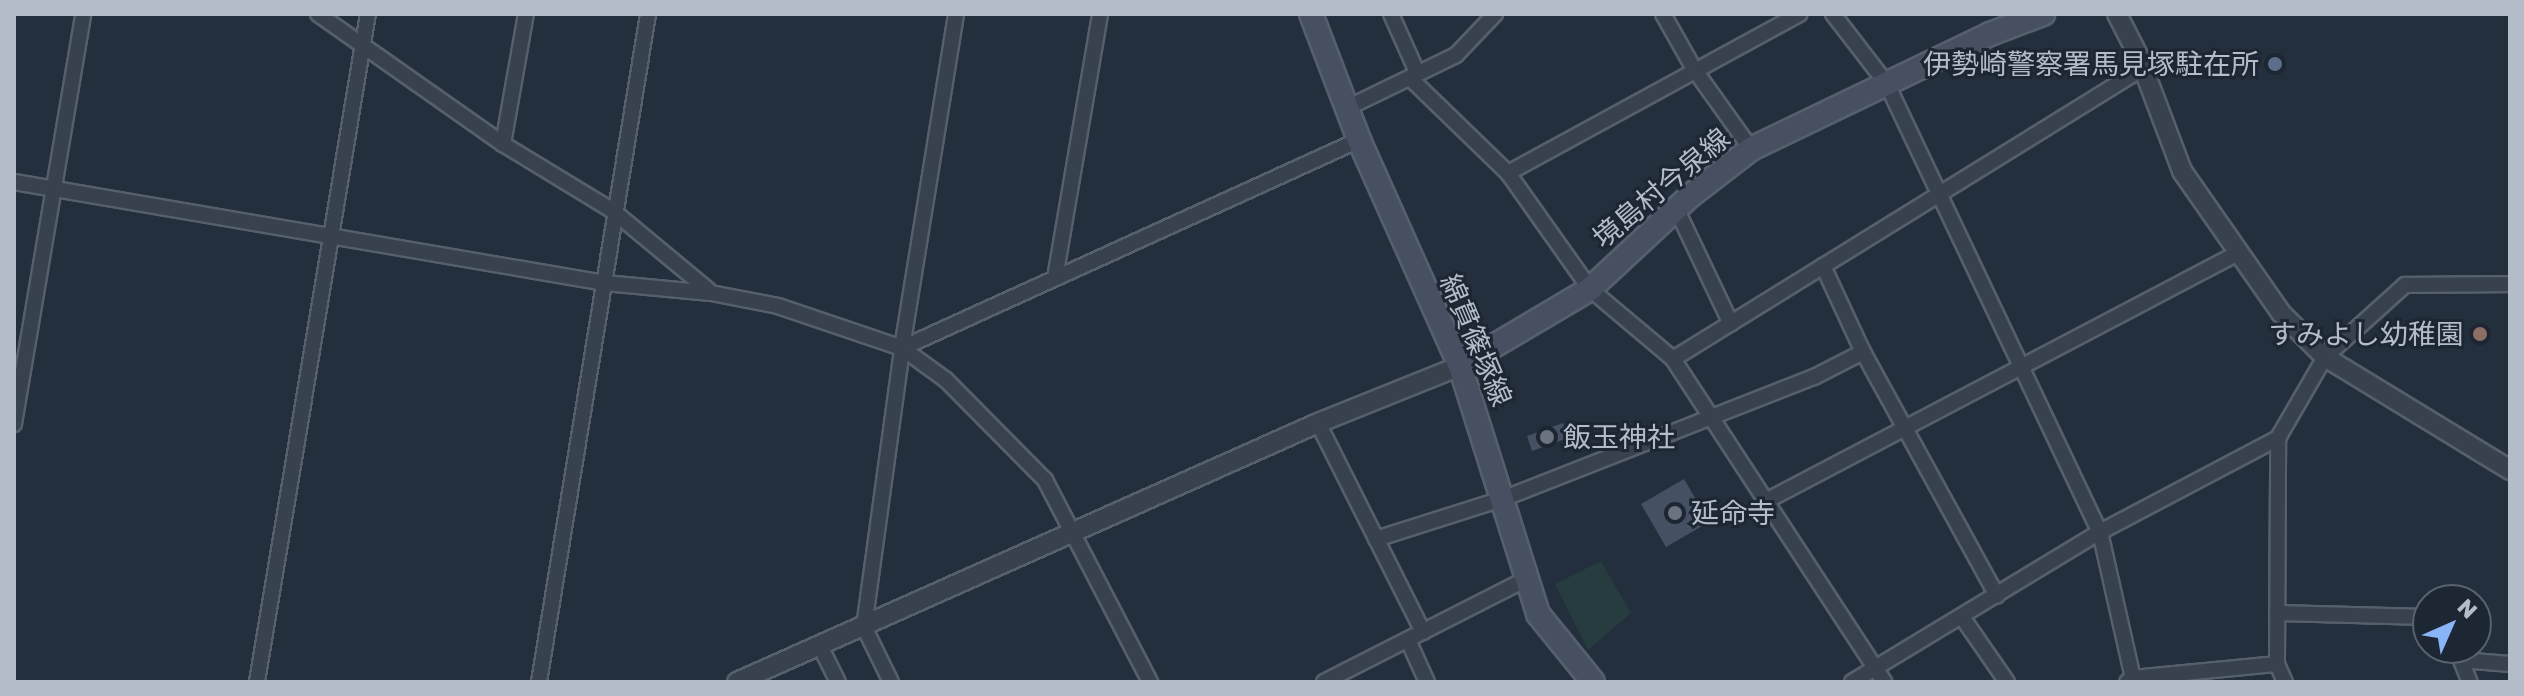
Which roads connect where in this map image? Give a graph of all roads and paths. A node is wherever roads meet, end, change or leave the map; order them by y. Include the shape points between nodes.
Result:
1 (83, 14) edge
2 (318, 14) edge
3 (368, 14) edge
4 (526, 14) edge
5 (648, 14) edge
6 (956, 14) edge
7 (1100, 14) edge
8 (1311, 14) edge
9 (1391, 14) edge
10 (1495, 14) edge
11 (1663, 14) edge
12 (1800, 14) edge
13 (1833, 14) edge
14 (2043, 14) edge
15 (2117, 14) edge
16 (363, 45) junction
17 (2143, 68) junction
18 (1694, 69) junction
19 (1414, 76) junction
20 (1887, 84) junction
21 (1347, 108) junction
22 (1359, 140) junction
23 (503, 144) junction
24 (1751, 149) junction
25 (1508, 173) junction
26 (14, 182) edge
27 (54, 188) junction
28 (1942, 191) junction
29 (1676, 208) junction
30 (613, 211) junction
31 (332, 237) junction
32 (2236, 254) junction
33 (1823, 266) junction
34 (1055, 278) junction
35 (605, 283) junction
36 (2510, 284) edge
37 (1590, 289) junction
38 (711, 293) junction
39 (1731, 324) junction
40 (902, 348) junction
41 (1863, 352) junction
42 (2325, 357) junction
43 (1673, 359) junction
44 (1460, 366) junction
45 (2018, 368) junction
46 (1711, 417) junction
47 (1318, 423) junction
48 (14, 424) edge
49 (1905, 428) junction
50 (2278, 438) junction
51 (2510, 470) edge
52 (1505, 498) junction
53 (1766, 501) junction
54 (2100, 532) junction
55 (1074, 533) junction
56 (1376, 539) junction
57 (1526, 579) junction
58 (1997, 596) junction
59 (2277, 613) junction
60 (1962, 617) junction
61 (2412, 617) edge
62 (864, 627) junction
63 (1423, 632) junction
64 (1408, 640) junction
65 (820, 646) junction
66 (2277, 664) junction
67 (1874, 669) junction
68 (2130, 680) edge
69 (743, 681) edge
70 (257, 682) edge
71 (539, 682) edge
72 (838, 682) edge
73 (891, 682) edge
74 (1150, 682) edge
75 (1324, 682) edge
76 (1427, 682) edge
77 (1593, 682) edge
78 (1852, 682) edge
79 (1884, 682) edge
80 (2007, 682) edge
81 (2285, 682) edge

1 - 27 street
2 - 16 street
3 - 16 street
4 - 23 street
5 - 30 street
6 - 40 street
7 - 34 street
8 - 21 main road, 綿貫篠塚線
9 - 19 street
10 - 19 street via 1456,55
11 - 18 street
12 - 18 street
13 - 20 street
14 - 20 main road, 境島村今泉線
15 - 17 street
16 - 23 street
16 - 31 street
17 - 28 street
17 - 32 street via 2182,171
18 - 24 street
18 - 25 street
19 - 21 street
19 - 25 street
20 - 24 main road, 境島村今泉線
20 - 28 street
21 - 22 main road, 綿貫篠塚線
22 - 34 street
22 - 44 main road, 綿貫篠塚線
23 - 30 street
24 - 29 main road, 境島村今泉線
25 - 37 street
26 - 27 street
27 - 31 street
27 - 48 street
28 - 33 street
28 - 45 street
29 - 37 main road, 境島村今泉線
29 - 39 street
30 - 35 street
30 - 38 street
31 - 35 street
31 - 70 street
32 - 42 street via 2281,313
32 - 45 street
33 - 39 street
33 - 41 street
34 - 40 street
35 - 38 street
35 - 71 street
36 - 42 street via 2405,285
37 - 43 street
37 - 44 main road, 境島村今泉線
38 - 40 street via 778,306
39 - 43 street
40 - 55 street via 1003,434 1045,480
40 - 62 street
41 - 46 street
41 - 49 street
42 - 50 street
42 - 51 street
43 - 46 street
44 - 47 street
44 - 52 main road, 綿貫篠塚線
45 - 49 street
45 - 54 street
46 - 52 street
46 - 53 street
47 - 55 street
47 - 56 street
49 - 53 street
49 - 58 street
50 - 54 street
50 - 59 street
52 - 56 street
52 - 57 main road, 綿貫篠塚線
53 - 67 street
54 - 58 street
54 - 68 street
55 - 62 street
55 - 74 street
56 - 63 street
57 - 63 street
57 - 77 main road, 綿貫篠塚線 via 1538,614
58 - 60 street
59 - 61 street
59 - 66 street
60 - 67 street
60 - 80 street
62 - 65 street
62 - 73 street
63 - 64 street
64 - 75 street
64 - 76 street
65 - 69 street
65 - 72 street
66 - 68 street
66 - 81 street
67 - 78 street
67 - 79 street

